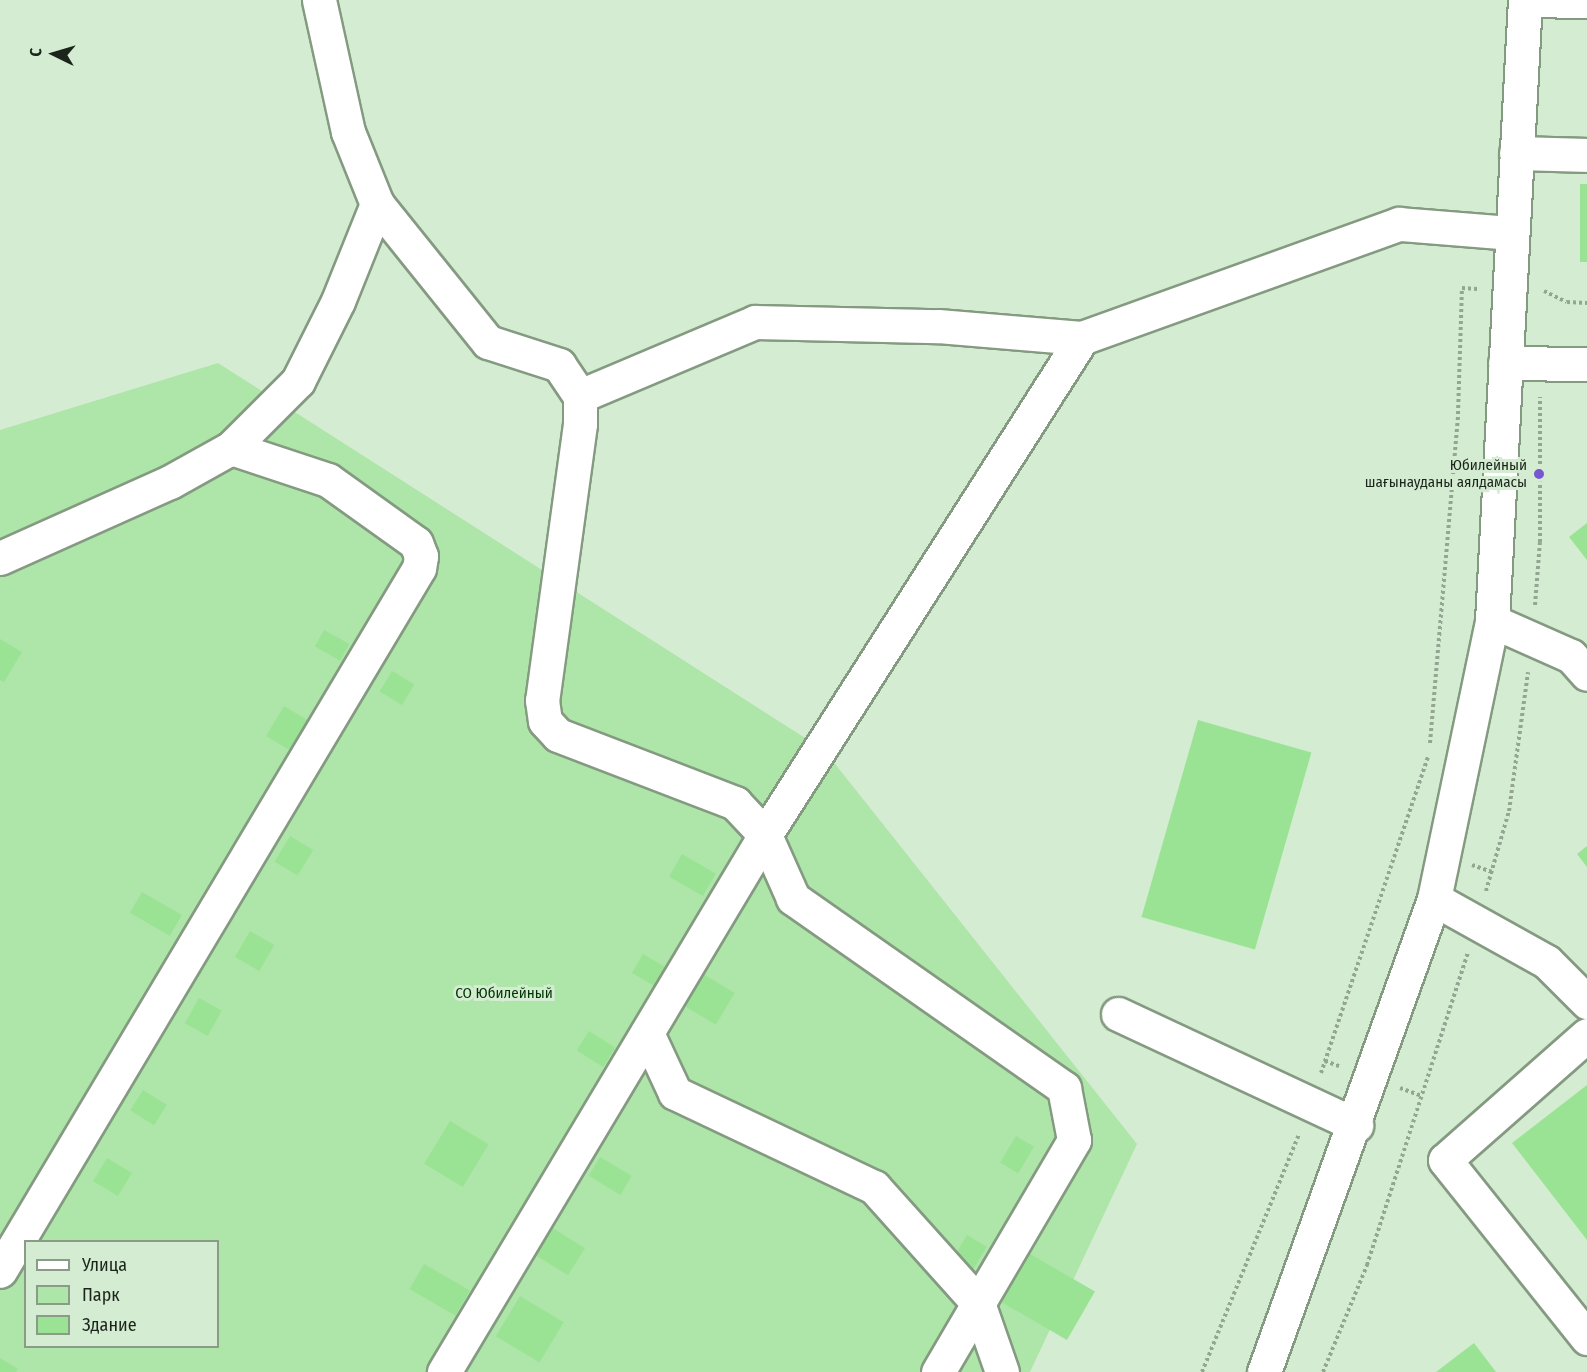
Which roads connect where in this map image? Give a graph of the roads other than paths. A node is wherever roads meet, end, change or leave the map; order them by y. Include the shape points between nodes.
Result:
1 (319, 0) edge
2 (1587, 1) edge
3 (1516, 153) junction
4 (1587, 155) edge
5 (377, 204) junction
6 (1512, 233) junction
7 (1082, 338) junction
8 (1505, 363) junction
9 (1587, 364) edge
10 (580, 396) junction
11 (231, 448) junction
12 (0, 558) edge
13 (1492, 621) junction
14 (1587, 674) edge
15 (765, 835) junction
16 (1434, 899) junction
17 (1587, 1002) edge
18 (1118, 1014) dead end
19 (647, 1033) junction
20 (1587, 1035) edge
21 (1356, 1125) junction
22 (0, 1271) edge
23 (978, 1303) junction
24 (1587, 1338) edge
25 (444, 1372) edge
26 (938, 1372) edge
27 (1002, 1372) edge
28 (1264, 1372) edge

1 - 5 lane via 348,132
2 - 3 lane via 1525,0
3 - 4 lane
3 - 6 lane
5 - 10 lane via 488,342 559,365
5 - 11 lane via 338,301 298,381
6 - 7 lane via 1400,224
6 - 8 lane
7 - 10 lane via 938,326 755,322
7 - 15 lane
8 - 9 lane
8 - 13 lane
10 - 15 lane via 580,424 542,700 545,721 558,735 735,803
11 - 12 lane via 170,482
11 - 22 lane via 328,480 416,543 421,556 419,568
13 - 14 lane via 1571,656
13 - 16 lane
15 - 19 lane
15 - 23 lane via 793,898 1064,1088 1074,1140
16 - 17 lane via 1547,962
16 - 21 lane
18 - 21 lane
19 - 23 lane via 675,1093 874,1186
19 - 25 lane
20 - 24 lane via 1445,1160
21 - 28 lane
23 - 26 lane
23 - 27 lane

